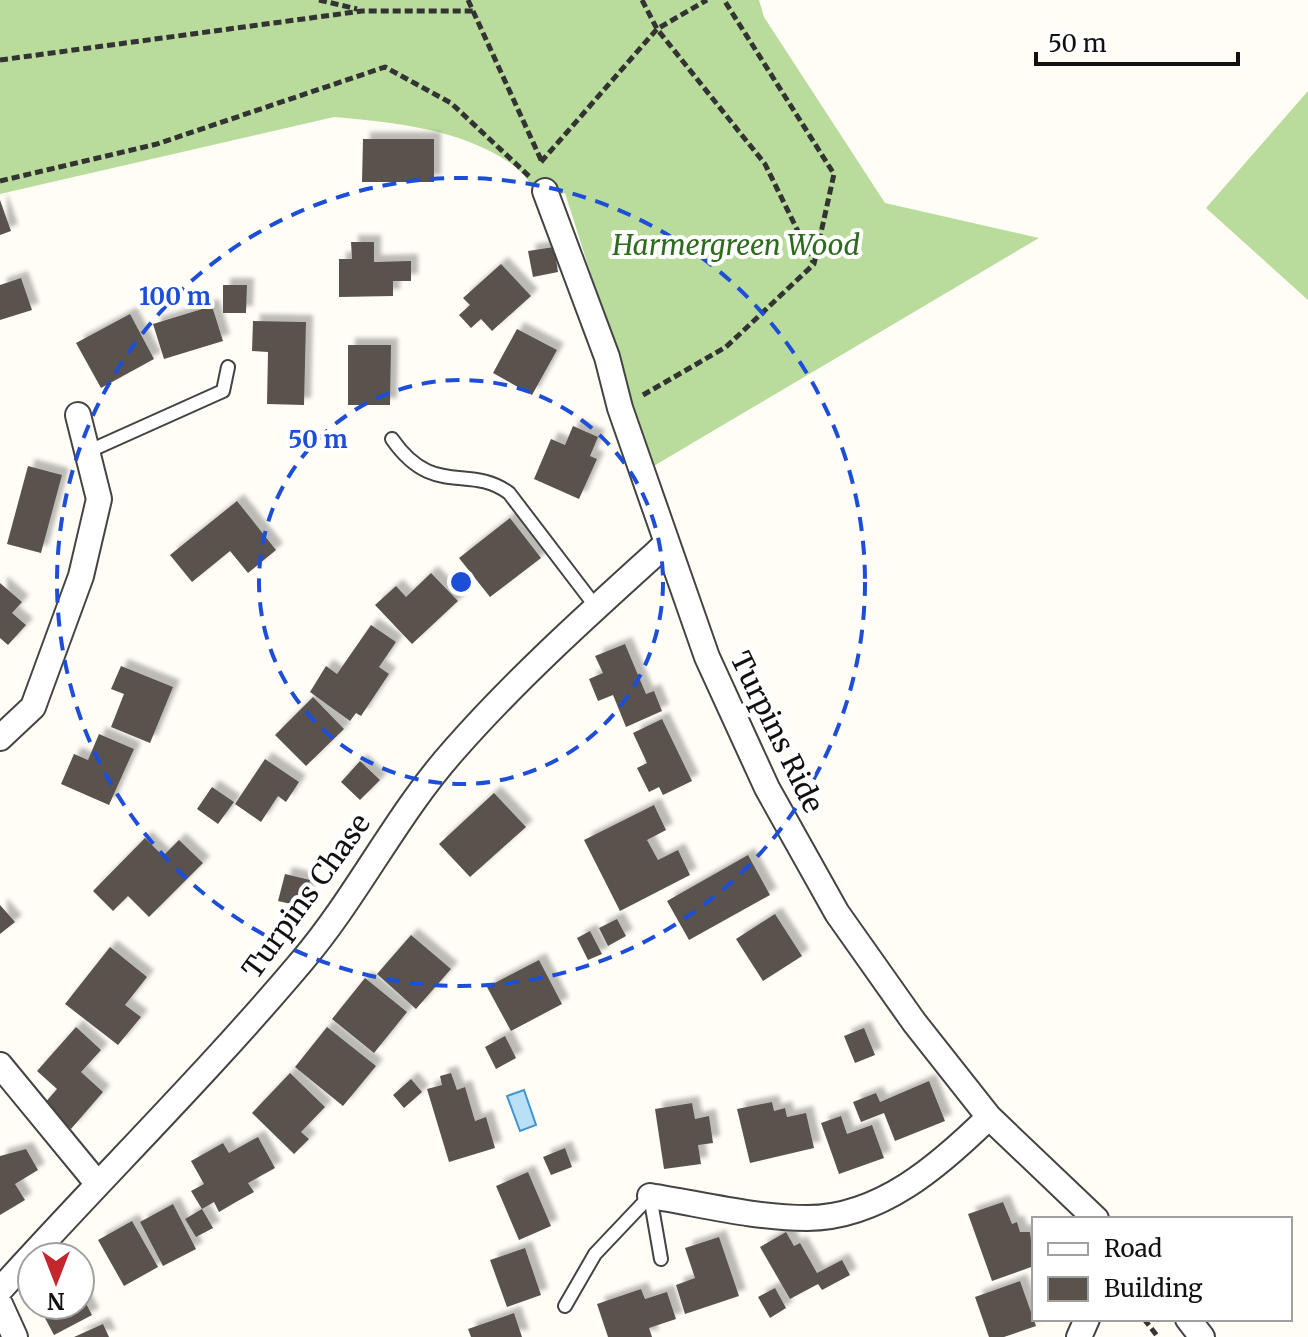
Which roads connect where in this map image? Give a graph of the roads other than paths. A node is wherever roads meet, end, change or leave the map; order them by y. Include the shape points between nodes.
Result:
1 (545, 191) road end
2 (228, 367) dead end
3 (78, 415) dead end
4 (392, 439) dead end
5 (87, 452) junction
6 (666, 544) junction
7 (596, 607) junction
8 (0, 738) edge
9 (0, 1065) edge
10 (989, 1117) junction
11 (97, 1183) junction
12 (650, 1196) junction
13 (1094, 1217) edge
14 (661, 1259) dead end
15 (0, 1290) edge
16 (0, 1304) edge
17 (565, 1306) dead end
18 (1190, 1321) edge
19 (15, 1337) edge
20 (1202, 1337) edge

1 - 6 street, Turpins Ride via 607,357
2 - 5 lane via 223,391
3 - 5 street
4 - 7 lane via 404,457 434,475 495,483 509,493
5 - 8 street via 99,499 81,576 33,707
6 - 7 street, Turpins Chase
6 - 10 street, Turpins Ride via 707,657 767,788 837,913
7 - 11 street, Turpins Chase via 454,750 305,958 186,1094
9 - 11 street
10 - 12 street via 922,1176 837,1214 782,1216
10 - 13 street, Turpins Ride
11 - 15 street, Turpins Chase
12 - 14 lane
12 - 17 lane via 595,1254
16 - 19 street
18 - 20 street

